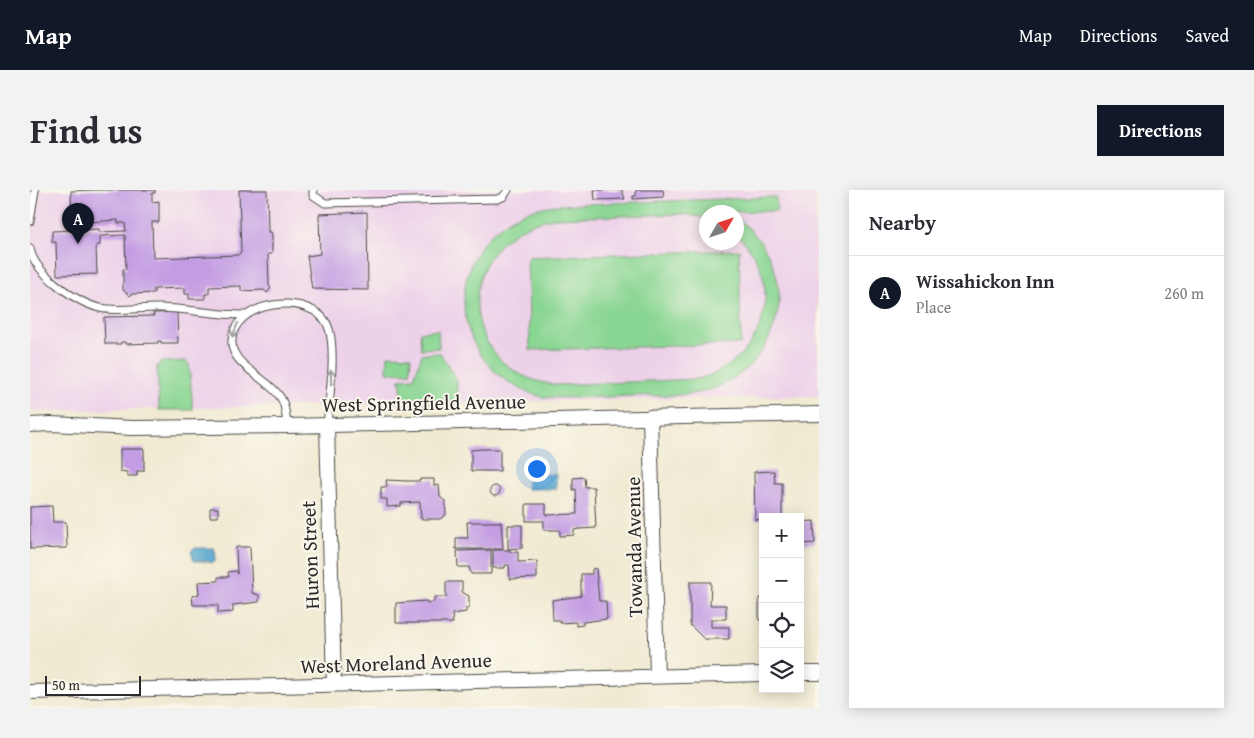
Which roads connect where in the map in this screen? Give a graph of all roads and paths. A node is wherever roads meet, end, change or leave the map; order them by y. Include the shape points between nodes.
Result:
1 (35, 190) edge
2 (312, 190) edge
3 (508, 190) edge
4 (30, 221) edge
5 (30, 248) edge
6 (245, 315) junction
7 (819, 414) edge
8 (30, 417) edge
9 (650, 417) junction
10 (51, 424) junction
11 (30, 425) edge
12 (327, 425) junction
13 (287, 426) junction
14 (804, 673) edge
15 (819, 673) edge
16 (759, 674) edge
17 (657, 676) junction
18 (334, 684) junction
19 (30, 692) edge

1 - 4 lane
2 - 3 lane via 318,200 325,202 496,199 503,197
5 - 6 lane via 41,270 80,299 99,308 160,308
12 -> 6 lane via 332,374 330,335 324,319 308,307 295,305 259,308
6 -> 13 lane via 234,330 234,353 281,398 286,409
7 - 9 street, West Springfield Avenue
8 - 10 street
9 - 12 street, West Springfield Avenue
9 - 17 street, Towanda Avenue
10 - 11 street, West Springfield Avenue
10 - 13 street, West Springfield Avenue via 133,428
12 - 13 street, West Springfield Avenue
12 - 18 street, Huron Street
14 - 15 street
16 - 17 street, West Moreland Avenue
17 - 18 street, West Moreland Avenue
18 - 19 street, West Moreland Avenue

